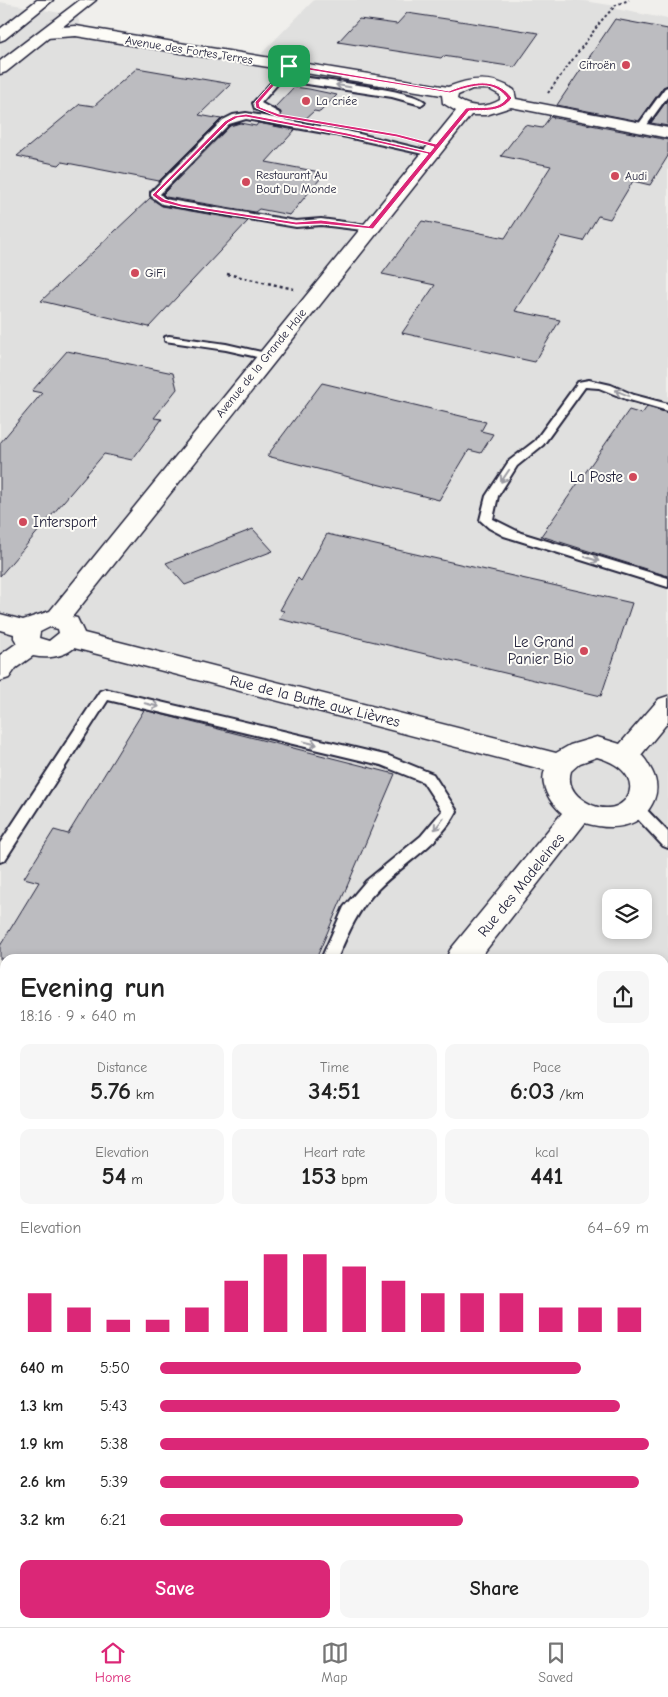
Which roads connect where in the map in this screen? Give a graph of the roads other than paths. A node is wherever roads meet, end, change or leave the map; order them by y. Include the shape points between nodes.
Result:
1 (27, 0) edge
2 (46, 0) edge
3 (89, 0) edge
4 (0, 21) edge
5 (59, 23) junction
6 (76, 32) junction
7 (46, 33) junction
8 (0, 36) edge
9 (0, 69) edge
10 (284, 71) junction
11 (668, 90) edge
12 (450, 92) junction
13 (421, 102) dead end
14 (508, 102) junction
15 (467, 109) junction
16 (641, 127) junction
17 (668, 133) edge
18 (435, 150) junction
19 (371, 228) junction
20 (169, 339) dead end
21 (266, 356) junction
22 (668, 408) edge
23 (668, 583) edge
24 (0, 622) edge
25 (64, 629) junction
26 (30, 637) junction
27 (0, 672) edge
28 (668, 705) edge
29 (627, 754) junction
30 (560, 764) junction
31 (638, 810) junction
32 (580, 811) junction
33 (668, 842) edge
34 (2, 847) edge
35 (331, 954) edge
36 (465, 954) edge

1 - 4 main road
2 - 8 main road
3 - 5 main road
5 - 6 main road, Avenue des Fortes Terres
5 - 7 main road
6 - 7 main road, Avenue des Fortes Terres
6 - 10 main road, Avenue des Fortes Terres
7 - 9 main road
10 - 12 main road, Avenue des Fortes Terres
13 -> 10 lane
10 - 18 lane via 257,103 258,107 278,115 397,135
11 - 16 lane
12 - 14 main road via 469,84 488,84 508,93
12 - 15 main road via 449,100
14 - 15 main road via 487,110
14 - 16 main road
15 - 18 main road, Avenue de la Grande Haie
16 - 17 main road
18 - 19 main road, Avenue de la Grande Haie
18 - 19 lane via 246,116 236,117 226,122 154,194 181,206 286,222
19 - 21 main road, Avenue de la Grande Haie
20 - 21 lane
21 - 25 main road, Avenue de la Grande Haie
22 -> 23 lane via 605,386 582,384 539,443 513,464 492,496 486,520 508,534
24 - 26 main road
25 - 26 main road via 38,622
25 - 30 main road, Rue de la Butte aux Lièvres
26 - 27 main road
28 - 29 main road
29 - 30 main road via 597,747 576,752
29 - 31 main road via 646,771 651,782 651,792
30 - 32 main road via 556,773 560,794
31 - 32 main road via 610,818
31 - 33 lane
32 - 36 main road, Rue des Madeleines
34 -> 35 lane via 105,694 384,760 428,778 450,811 426,840 372,885 350,911

